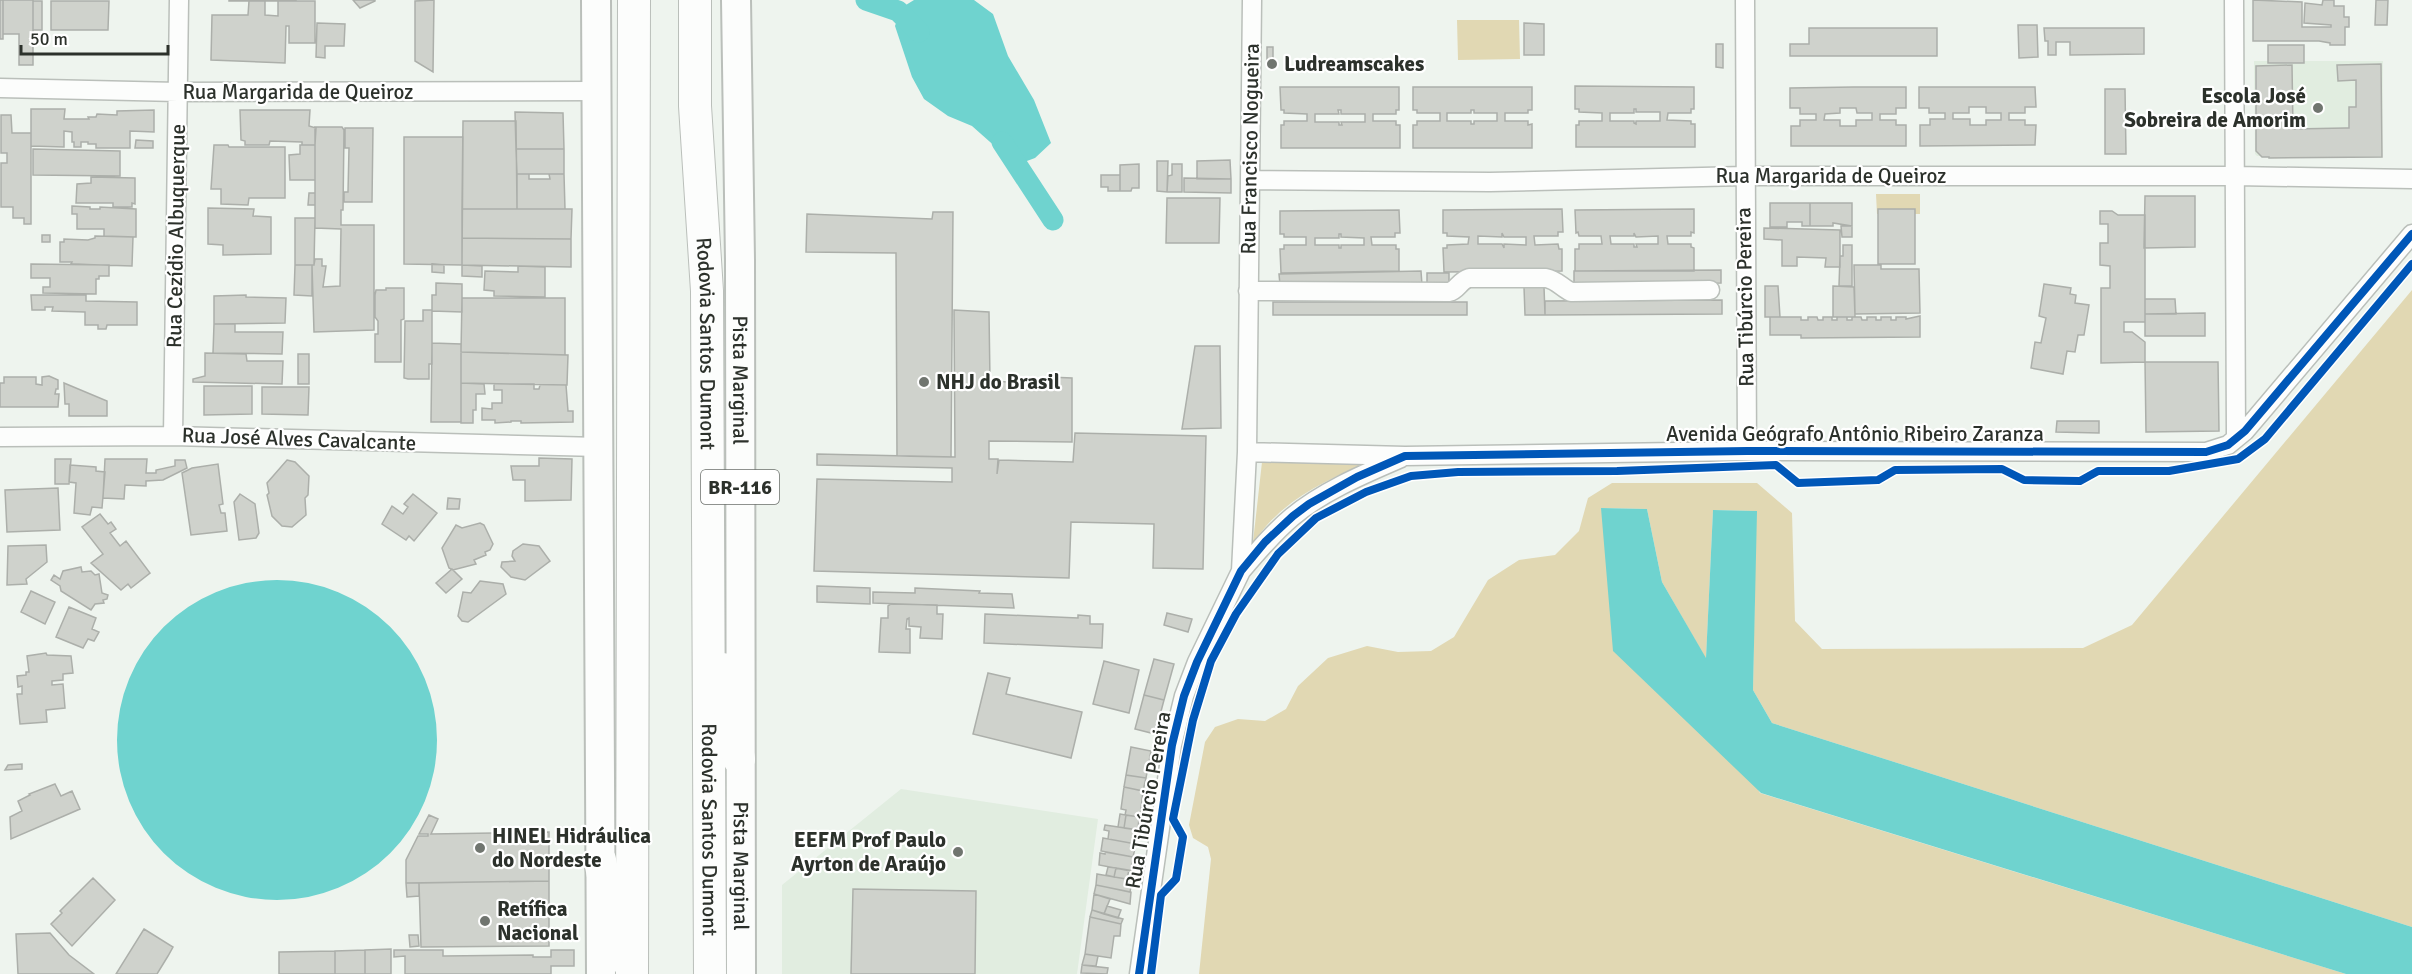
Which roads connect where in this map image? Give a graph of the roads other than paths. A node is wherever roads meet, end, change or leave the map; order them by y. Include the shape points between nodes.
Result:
1 (179, 0) edge
2 (596, 0) edge
3 (634, 0) edge
4 (695, 0) edge
5 (712, 0) edge
6 (736, 0) edge
7 (1252, 0) edge
8 (1744, 0) edge
9 (2234, 0) edge
10 (0, 88) edge
11 (596, 91) junction
12 (178, 92) junction
13 (695, 106) junction
14 (1744, 176) junction
15 (2236, 176) junction
16 (2412, 179) edge
17 (1251, 180) junction
18 (2412, 234) edge
19 (1710, 290) dead end
20 (1248, 295) junction
21 (173, 436) junction
22 (0, 437) edge
23 (2236, 438) junction
24 (598, 447) junction
25 (1747, 451) junction
26 (1247, 452) junction
27 (1405, 456) junction
28 (1241, 571) junction
29 (708, 591) junction
30 (740, 759) junction
31 (600, 860) junction
32 (601, 974) edge
33 (621, 974) edge
34 (632, 974) edge
35 (710, 974) edge
36 (741, 974) edge
37 (1139, 974) edge

1 - 12 street, Rua Cezídio Albuquerque
2 - 11 main road
3 - 34 highway
4 - 13 highway, Rodovia Santos Dumont / BR-116
5 - 13 highway
6 - 30 main road, Pista Marginal / BR-116
7 - 17 street, Rua Francisco Nogueira
8 - 14 street, Rua Tibúrcio Pereira
9 - 15 street
10 - 12 street, Rua Margarida de Queiroz
11 - 12 street, Rua Margarida de Queiroz
11 - 24 main road
12 - 21 street, Rua Cezídio Albuquerque
13 - 29 highway, Rodovia Santos Dumont / BR-116 via 707,291
14 - 15 street, Rua Margarida de Queiroz
14 - 17 street, Rua Margarida de Queiroz via 1490,182
14 - 25 street, Rua Tibúrcio Pereira
15 - 16 street, Rua Margarida de Queiroz
15 - 23 street
17 - 20 street, Rua Francisco Nogueira
18 - 23 street, Avenida Geógrafo Antônio Ribeiro Zaranza
19 - 20 street via 1571,292 1546,278 1469,278 1449,292
20 - 26 street, Rua Tibúrcio Pereira
21 - 22 street, Rua José Alves Cavalcante
21 - 24 street, Rua José Alves Cavalcante
23 - 25 street, Avenida Geógrafo Antônio Ribeiro Zaranza via 2206,452
24 - 31 main road
25 - 27 street, Avenida Geógrafo Antônio Ribeiro Zaranza
26 - 27 street, Avenida Geógrafo Antônio Ribeiro Zaranza
26 - 28 street, Rua Tibúrcio Pereira
27 - 28 street, Avenida Geógrafo Antônio Ribeiro Zaranza via 1310,504 1265,542
28 - 37 street, Rua Tibúrcio Pereira via 1197,662 1177,725
29 - 30 highway
29 - 35 highway, Rodovia Santos Dumont / BR-116
30 - 36 main road, Pista Marginal / BR-116
31 - 32 main road
31 - 33 highway

